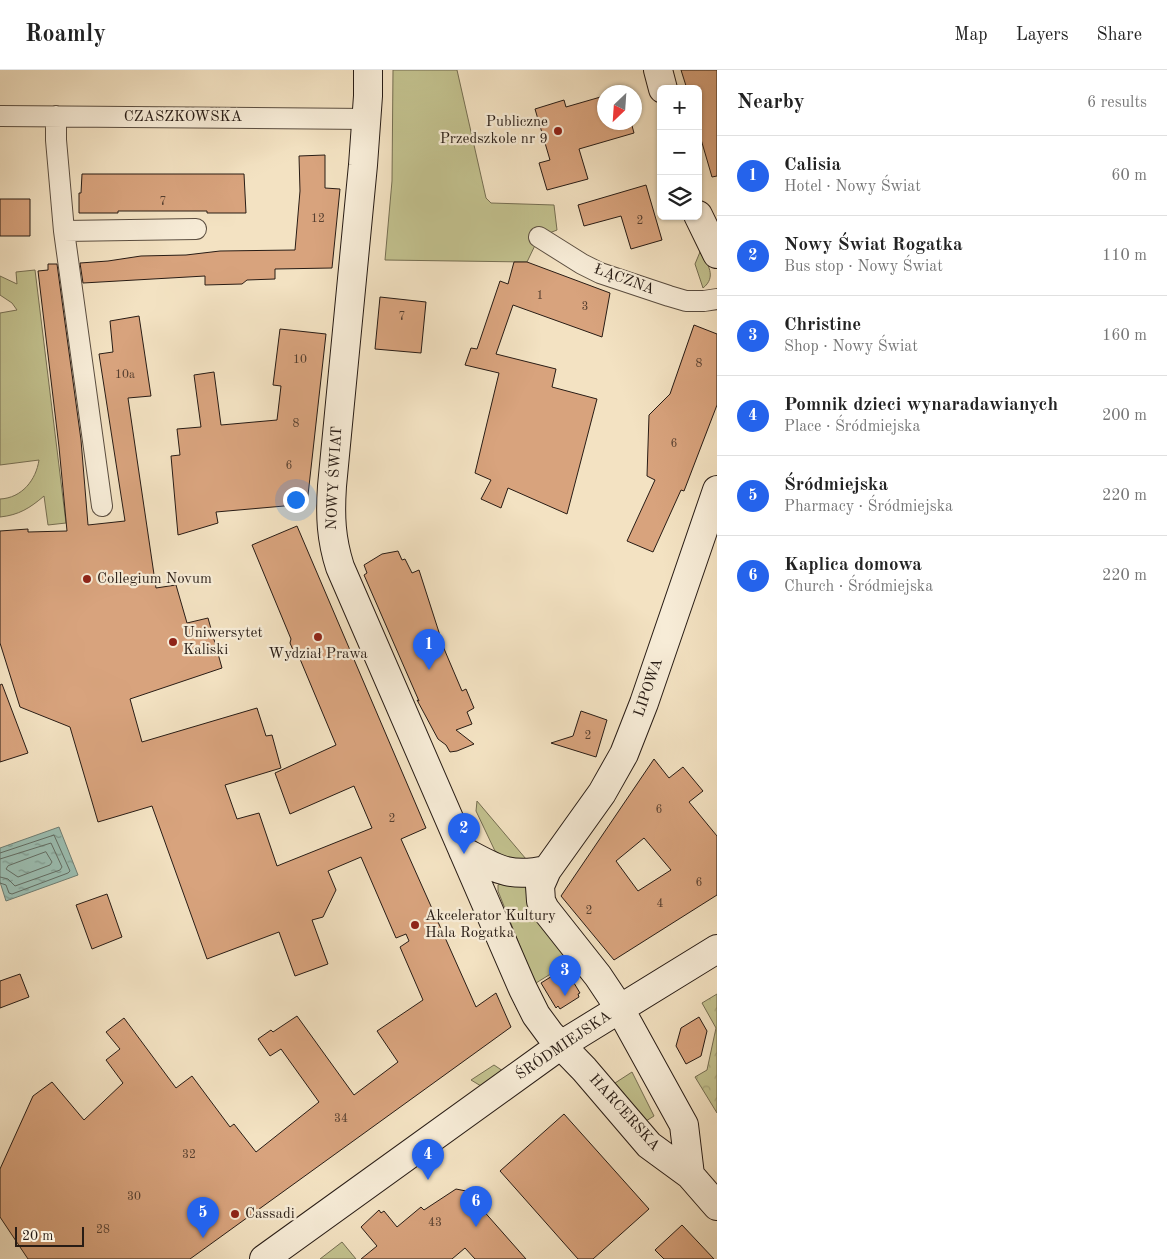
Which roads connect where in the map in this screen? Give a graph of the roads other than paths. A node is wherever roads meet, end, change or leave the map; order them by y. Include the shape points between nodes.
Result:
1 (368, 70) edge
2 (658, 70) edge
3 (662, 85) edge
4 (0, 116) edge
5 (56, 116) junction
6 (367, 119) junction
7 (700, 220) edge
8 (196, 228) dead end
9 (64, 231) junction
10 (540, 236) dead end
11 (717, 254) edge
12 (717, 299) edge
13 (717, 490) edge
14 (102, 506) dead end
15 (463, 851) junction
16 (547, 870) junction
17 (717, 949) edge
18 (620, 1009) junction
19 (561, 1046) junction
20 (690, 1175) junction
21 (717, 1206) edge
22 (264, 1259) edge

1 - 6 street, NOWY ŚWIAT
2 - 3 street
4 - 5 street, CZASZKOWSKA
5 - 6 street, CZASZKOWSKA
5 - 9 street
6 - 15 street, NOWY ŚWIAT via 333,474 332,538 349,589
7 - 11 street
8 - 9 street
9 - 14 street
10 - 12 street, ŁĄCZNA via 600,273 686,301
13 - 16 street, LIPOWA via 624,754 602,793
15 - 16 street via 514,874
15 - 19 street, NOWY ŚWIAT via 529,1002
16 - 18 street via 540,894 545,909
17 - 18 street, ŚRÓDMIEJSKA
18 - 19 street, ŚRÓDMIEJSKA
18 - 20 street via 684,1125
19 - 20 street, HARCERSKA via 649,1145
19 - 22 street, ŚRÓDMIEJSKA
20 - 21 street, HARCERSKA

